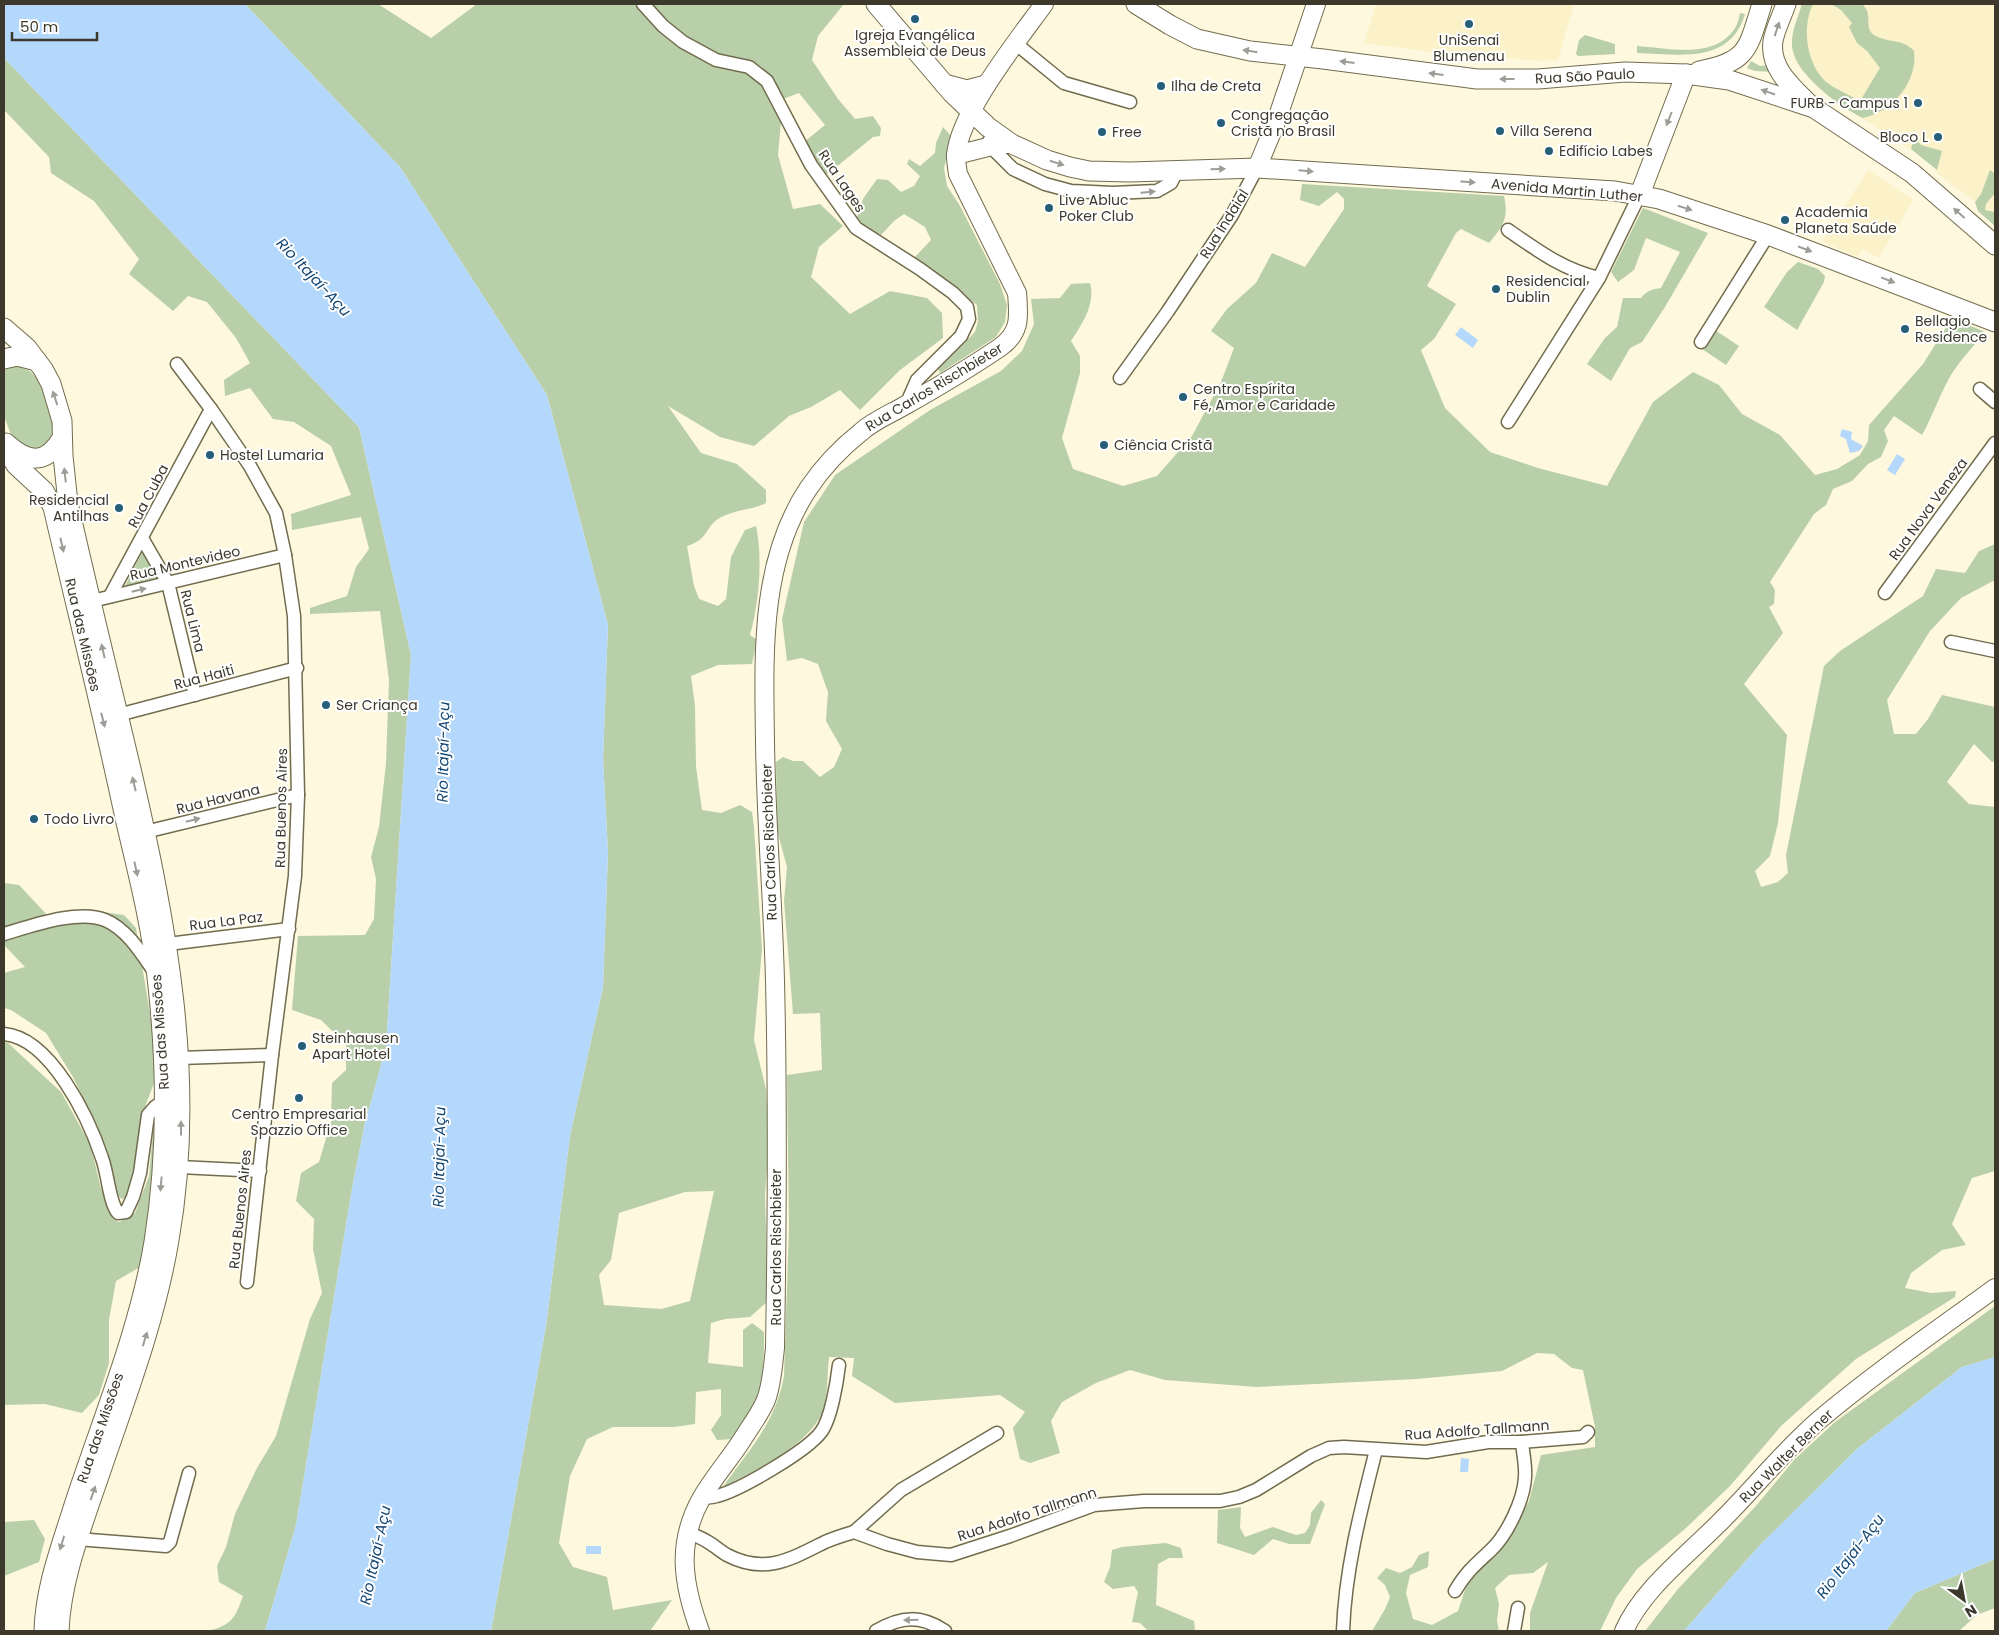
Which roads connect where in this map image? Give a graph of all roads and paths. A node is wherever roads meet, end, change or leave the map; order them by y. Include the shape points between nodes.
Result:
1 (643, 4) edge
2 (876, 4) edge
3 (1044, 4) edge
4 (1136, 4) edge
5 (1316, 4) edge
6 (1762, 4) edge
7 (1786, 4) edge
8 (1015, 43) junction
9 (1748, 46) junction
10 (1299, 56) junction
11 (1774, 56) junction
12 (1686, 74) junction
13 (944, 84) junction
14 (986, 85) junction
15 (1130, 102) dead end
16 (1814, 108) junction
17 (971, 113) junction
18 (988, 127) junction
19 (1012, 144) junction
20 (990, 146) junction
21 (956, 155) junction
22 (1257, 168) junction
23 (1177, 171) junction
24 (1640, 194) junction
25 (1508, 230) dead end
26 (1768, 235) junction
27 (1995, 245) edge
28 (1600, 278) junction
29 (1995, 322) edge
30 (4, 328) edge
31 (1701, 342) dead end
32 (4, 359) edge
33 (37, 361) junction
34 (177, 364) dead end
35 (1120, 378) dead end
36 (1980, 389) dead end
37 (1995, 402) edge
38 (906, 405) junction
39 (211, 409) junction
40 (1508, 422) dead end
41 (62, 438) junction
42 (4, 441) edge
43 (1995, 443) edge
44 (4, 445) edge
45 (142, 538) junction
46 (285, 555) junction
47 (168, 583) junction
48 (1885, 593) dead end
49 (110, 596) junction
50 (92, 601) junction
51 (1951, 642) dead end
52 (1995, 651) edge
53 (297, 668) junction
54 (195, 695) junction
55 (118, 716) junction
56 (298, 795) junction
57 (126, 821) junction
58 (145, 832) junction
59 (288, 928) junction
60 (4, 934) edge
61 (168, 944) junction
62 (157, 976) junction
63 (4, 1034) edge
64 (272, 1055) junction
65 (179, 1058) junction
66 (165, 1100) junction
67 (179, 1167) junction
68 (260, 1170) junction
69 (247, 1282) dead end
70 (1995, 1288) edge
71 (839, 1366) dead end
72 (1588, 1432) dead end
73 (997, 1433) dead end
74 (1522, 1442) junction
75 (1376, 1450) junction
76 (189, 1474) dead end
77 (702, 1498) junction
78 (687, 1532) junction
79 (854, 1532) junction
80 (77, 1539) junction
81 (1455, 1591) dead end
82 (1518, 1608) dead end
83 (44, 1631) edge
84 (59, 1631) edge
85 (700, 1631) edge
86 (876, 1631) edge
87 (946, 1631) edge
88 (1342, 1631) edge
89 (1514, 1631) edge
90 (1624, 1631) edge

1 - 38 street, Rua Lages via 663,26 691,48 716,60 749,67 767,81 811,165 856,228 953,292 967,307 969,320 961,336 916,380
2 - 13 main road, Avenida Martin Luther
3 - 8 street, Rua Carlos Rischbieter
10 -> 4 main road, Rua São Paulo via 1250,51 1197,39
5 - 10 street, Rua Indaial
6 - 9 main road
11 -> 7 main road via 1773,42
8 - 14 street, Rua Carlos Rischbieter
8 - 15 street via 1064,83
9 - 11 main road via 1757,58
9 - 12 main road via 1730,63
12 -> 10 main road, Rua São Paulo via 1625,72 1538,79 1477,79
10 - 22 street, Rua Indaial
11 - 16 main road via 1788,83
16 -> 12 main road, Rua São Paulo via 1729,80
12 -> 24 main road
13 - 14 main road via 967,90
13 - 17 main road, Avenida Martin Luther
14 - 17 street, Rua Carlos Rischbieter
27 -> 16 main road, Rua São Paulo via 1912,173
17 - 18 main road, Avenida Martin Luther
17 - 21 street, Rua Carlos Rischbieter via 962,130
18 - 19 main road, Avenida Martin Luther
18 - 20 street
19 - 20 street
19 -> 23 main road, Avenida Martin Luther via 1047,160 1089,171
20 - 21 street
20 -> 23 street via 1013,170 1045,184 1071,190 1113,193 1157,191 1171,183
21 - 38 street, Rua Carlos Rischbieter via 958,174 1017,293 1019,314 1009,342
23 -> 22 main road, Avenida Martin Luther
22 -> 24 main road, Avenida Martin Luther
22 - 35 street, Rua Indaial via 1232,215
24 -> 26 main road, Avenida Martin Luther
24 - 28 street
25 - 28 street via 1560,265
26 -> 29 main road, Avenida Martin Luther
26 - 31 street
28 - 40 street
30 - 33 main road
32 - 33 main road via 17,356
41 -> 33 main road, Rua das Missões via 56,400
34 - 39 street, Rua Buenos Aires
36 - 37 street
38 - 77 street, Rua Carlos Rischbieter via 862,430 810,486 792,517 771,582 766,615 764,704 776,1015 775,1348 766,1400
39 - 45 street, Rua Cuba
39 - 46 street, Rua Buenos Aires via 250,466 276,512
41 - 42 main road via 50,454 42,458 24,456
50 -> 41 main road, Rua das Missões via 68,503
43 - 48 street, Rua Nova Veneza
44 -> 57 main road, Rua das Missões via 16,465 44,491 53,507
45 - 47 street, Rua Lima
45 - 49 street, Rua Cuba
46 - 47 street, Rua Montevideo
46 - 53 street, Rua Buenos Aires via 294,616
49 -> 47 street, Rua Montevideo
47 - 54 street, Rua Lima
49 - 50 street, Rua Montevideo
55 -> 50 main road, Rua das Missões
51 - 52 street
53 - 54 street, Rua Haiti
53 - 56 street, Rua Buenos Aires
54 - 55 street, Rua Haiti
58 -> 55 main road, Rua das Missões
58 -> 56 street, Rua Havana
56 - 59 street, Rua Buenos Aires via 295,876
57 - 58 main road
57 -> 62 main road, Rua das Missões
58 - 61 main road, Rua das Missões
59 - 61 street, Rua La Paz
59 - 64 street, Rua Buenos Aires
60 - 62 street via 62,919 91,916 106,920 121,930
61 - 65 main road, Rua das Missões
62 - 66 main road, Rua das Missões
63 - 66 street via 36,1048 48,1058 62,1078 96,1140 109,1180 113,1207 118,1213 126,1212 133,1197 140,1173 148,1115
64 - 65 street
64 - 68 street, Rua Buenos Aires
67 -> 65 main road, Rua das Missões
66 -> 83 main road, Rua das Missões via 160,1199 147,1279 132,1335 56,1563
67 - 68 street
80 -> 67 main road, Rua das Missões via 156,1300 169,1245
68 - 69 street, Rua Buenos Aires
70 - 90 street, Rua Walter Berner via 1818,1421 1665,1575
71 - 77 street via 835,1392 822,1431 803,1449 775,1467 718,1496
72 - 74 street, Rua Adolfo Tallmann via 1583,1437
73 - 79 street via 901,1490
74 - 75 street, Rua Adolfo Tallmann via 1488,1442 1426,1452
74 - 81 street via 1525,1478 1518,1506 1497,1544 1465,1575
75 - 79 street, Rua Adolfo Tallmann via 1329,1448 1256,1490 1220,1501 1094,1505 951,1555 918,1552
75 - 88 street via 1359,1520
76 - 80 street via 170,1542 166,1546
77 - 78 street, Rua Carlos Rischbieter
78 - 79 street via 744,1562 774,1565
78 - 85 street, Rua Carlos Rischbieter via 684,1553 686,1585
80 - 84 main road, Rua das Missões
82 - 89 street
87 -> 86 street via 933,1623 911,1618

